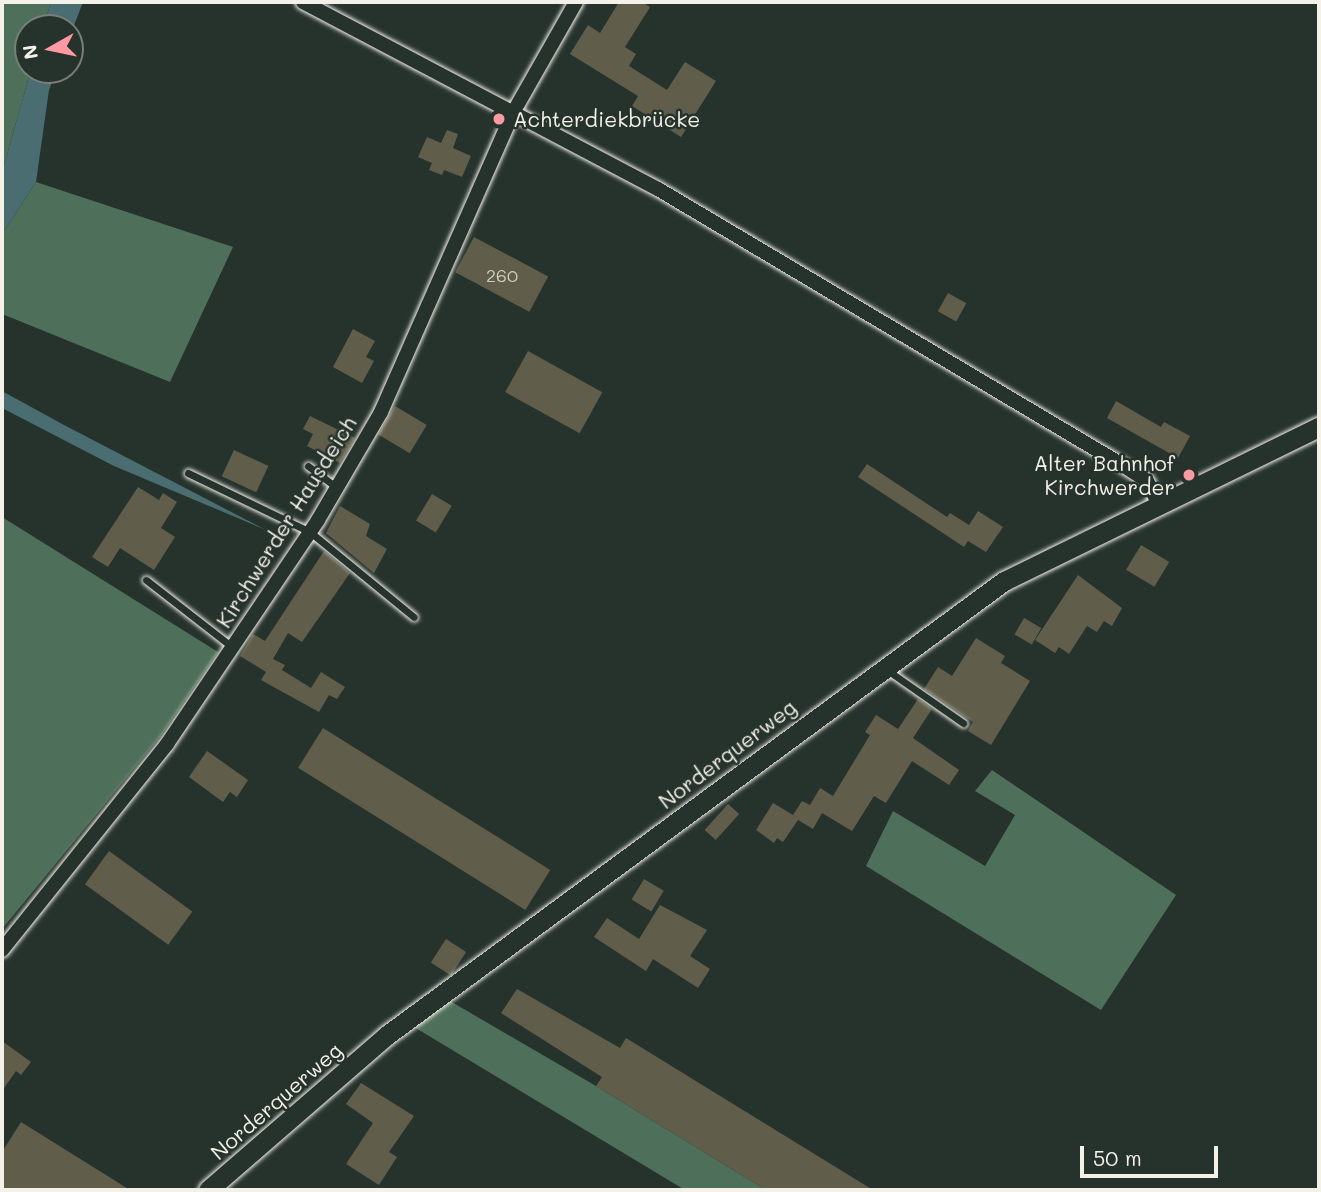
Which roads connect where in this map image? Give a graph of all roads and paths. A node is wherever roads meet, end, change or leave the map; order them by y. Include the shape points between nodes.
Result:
1 (303, 2) edge
2 (576, 2) edge
3 (514, 111) junction
4 (1319, 427) edge
5 (308, 466) dead end
6 (188, 473) dead end
7 (337, 488) junction
8 (1158, 503) junction
9 (310, 532) junction
10 (146, 580) dead end
11 (414, 617) dead end
12 (232, 647) junction
13 (884, 667) junction
14 (963, 723) dead end
15 (2, 950) edge
16 (208, 1190) edge

1 - 3 street
2 - 3 street, Kirchwerder Hausdeich
3 - 7 street, Kirchwerder Hausdeich via 381,412
3 - 8 street via 658,188 1124,466 1147,481
4 - 8 street, Norderquerweg
5 - 7 lane
6 - 9 lane
7 - 9 street, Kirchwerder Hausdeich
8 - 13 street, Norderquerweg via 1004,580
9 - 11 lane
9 - 12 street, Kirchwerder Hausdeich
10 - 12 lane
12 - 15 street, Kirchwerder Hausdeich via 167,744
13 - 14 lane
13 - 16 street, Norderquerweg via 387,1035

